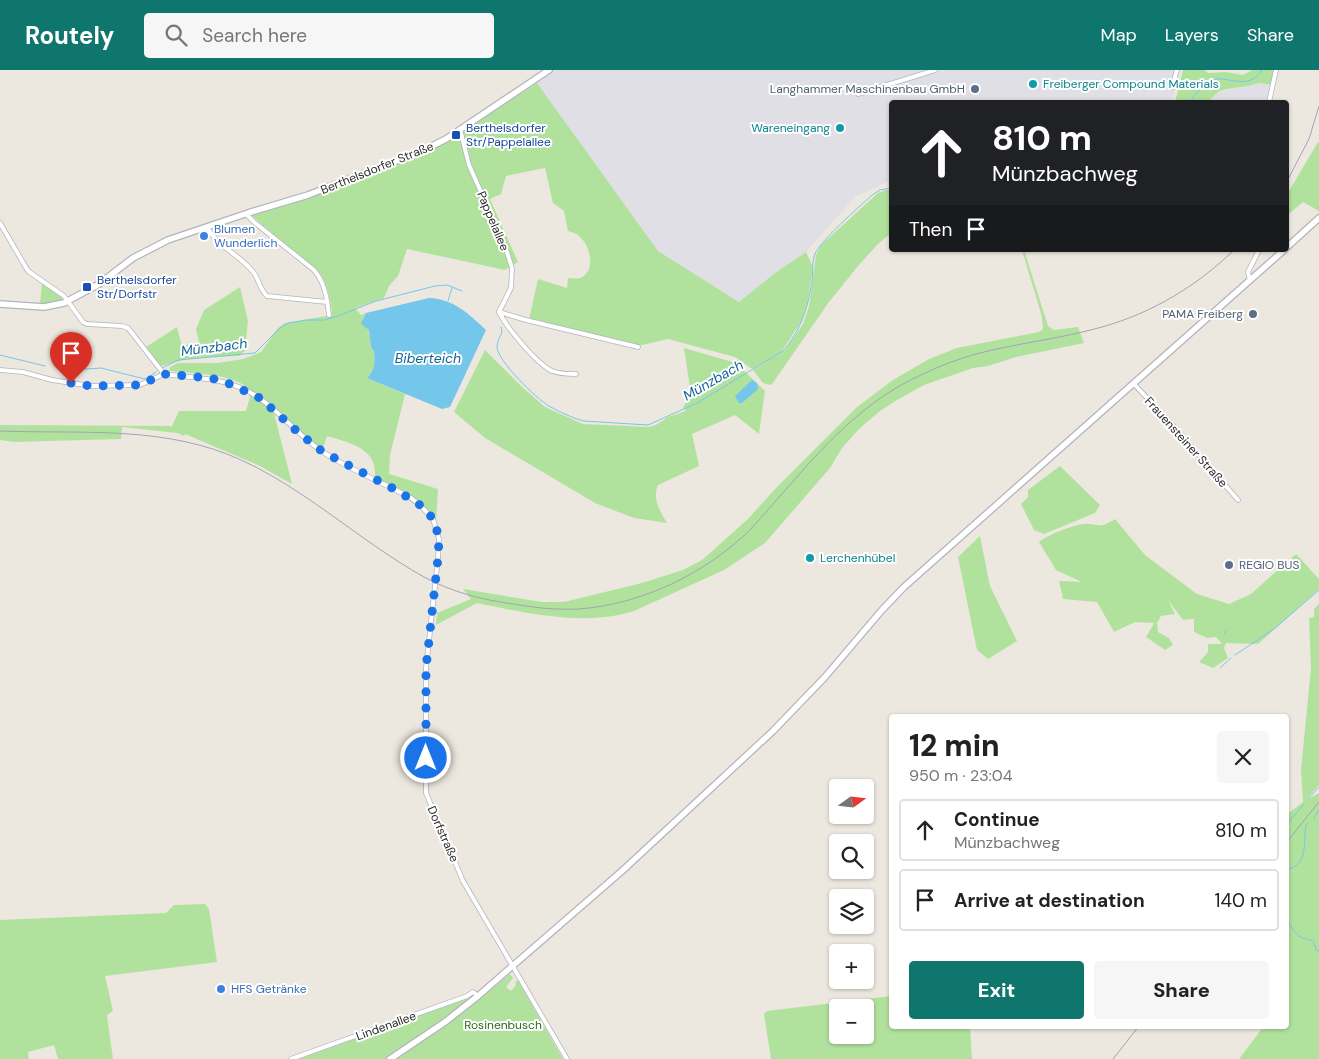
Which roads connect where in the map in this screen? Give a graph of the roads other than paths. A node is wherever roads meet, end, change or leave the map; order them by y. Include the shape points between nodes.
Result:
1 (549, 70) edge
2 (914, 70) edge
3 (935, 70) edge
4 (1177, 70) edge
5 (1276, 70) edge
6 (916, 76) junction
7 (1172, 87) dead end
8 (858, 94) dead end
9 (1269, 100) edge
10 (460, 129) junction
11 (246, 214) junction
12 (1319, 218) edge
13 (0, 223) edge
14 (207, 226) junction
15 (1289, 245) edge
16 (1258, 252) edge
17 (1282, 252) edge
18 (1250, 281) junction
19 (68, 301) junction
20 (327, 302) junction
21 (0, 304) edge
22 (499, 312) junction
23 (329, 314) dead end
24 (638, 348) dead end
25 (0, 370) edge
26 (162, 373) junction
27 (576, 374) dead end
28 (1134, 384) junction
29 (1238, 500) dead end
30 (513, 966) junction
31 (478, 996) junction
32 (291, 1059) edge
33 (390, 1059) edge
34 (567, 1059) edge

1 - 10 main road, Berthelsdorfer Straße
2 - 6 street
3 - 6 street
4 - 7 street
5 - 9 street
6 - 8 street
10 - 11 main road, Berthelsdorfer Straße via 422,151 308,195
10 - 22 street, Pappelallee via 469,165 512,268 511,288
11 - 14 main road, Berthelsdorfer Straße
11 - 20 street via 314,270 323,284
12 - 15 main road
13 - 19 street via 28,271
14 - 19 main road, Berthelsdorfer Straße via 168,240 133,258 99,284
14 - 20 street via 214,238 253,272 267,296
16 - 18 street via 1248,272
17 - 18 main road
18 - 28 main road
19 - 21 main road, Berthelsdorfer Straße via 44,307
19 - 26 street via 87,324 128,328
20 - 23 street
22 - 24 street
22 - 27 street via 514,334 545,367 563,374
25 - 26 street via 91,386 140,385
26 - 30 street, Dorfstraße via 216,380 254,395 323,452 410,498 433,519 439,539 426,668 426,794 463,881
28 - 29 street, Frauensteiner Straße
28 - 30 main road via 904,587 773,731 622,871
30 - 31 main road
30 - 34 street, Dorfstraße
31 - 32 street, Lindenallee via 473,992
31 - 33 main road

